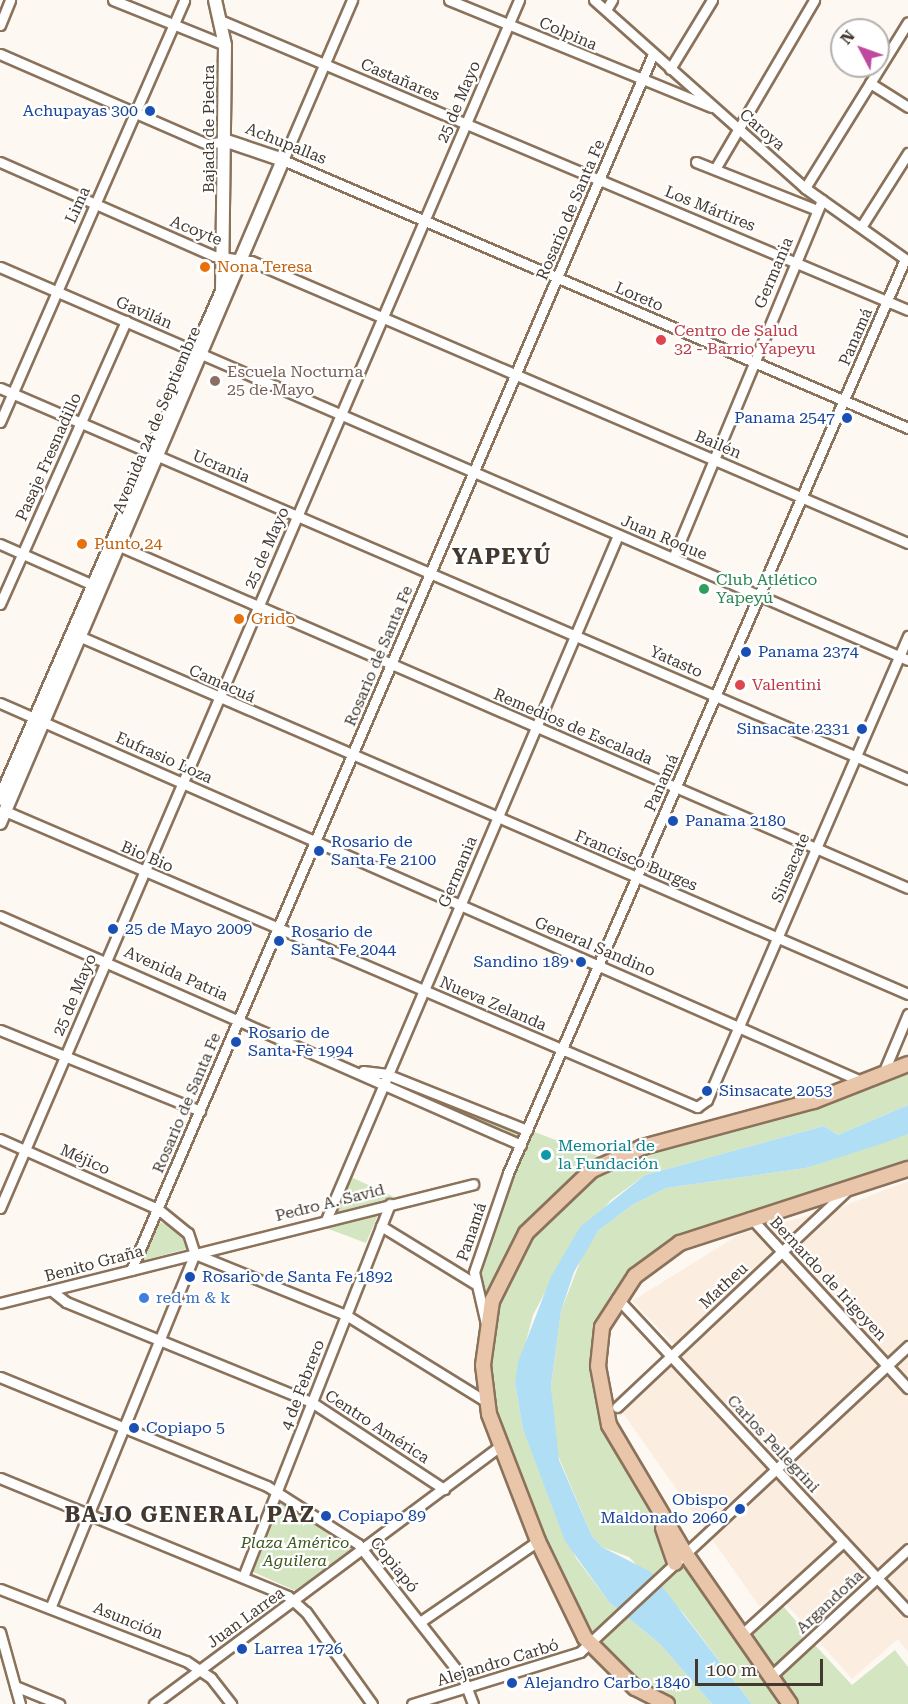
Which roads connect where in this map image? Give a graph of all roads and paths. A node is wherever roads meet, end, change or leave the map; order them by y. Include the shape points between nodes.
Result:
1 (10, 0) edge
2 (113, 0) edge
3 (184, 0) edge
4 (215, 0) edge
5 (352, 0) edge
6 (449, 0) edge
7 (519, 0) edge
8 (594, 0) edge
9 (612, 0) edge
10 (712, 0) edge
11 (814, 0) edge
12 (606, 10) junction
13 (222, 21) junction
14 (908, 22) edge
15 (0, 25) edge
16 (173, 25) junction
17 (508, 25) junction
18 (225, 45) junction
19 (0, 54) edge
20 (653, 54) junction
21 (325, 64) junction
22 (670, 69) junction
23 (642, 82) junction
24 (870, 83) junction
25 (908, 107) edge
26 (714, 108) junction
27 (136, 112) junction
28 (466, 124) junction
29 (736, 127) junction
30 (227, 141) junction
31 (908, 153) edge
32 (283, 160) junction
33 (0, 162) edge
34 (696, 162) dead end
35 (715, 169) junction
36 (600, 181) junction
37 (805, 188) junction
38 (822, 200) junction
39 (95, 204) junction
40 (817, 210) junction
41 (424, 220) junction
42 (861, 227) junction
43 (225, 258) junction
44 (240, 259) junction
45 (907, 260) edge
46 (796, 261) junction
47 (0, 267) edge
48 (557, 279) junction
49 (56, 292) junction
50 (888, 301) junction
51 (908, 310) edge
52 (382, 318) junction
53 (126, 321) junction
54 (199, 353) junction
55 (753, 362) junction
56 (516, 375) junction
57 (0, 388) edge
58 (13, 393) junction
59 (845, 401) junction
60 (340, 416) junction
61 (0, 422) edge
62 (81, 423) junction
63 (908, 428) edge
64 (155, 455) junction
65 (712, 459) junction
66 (474, 473) junction
67 (802, 498) junction
68 (298, 516) junction
69 (618, 535) junction
70 (0, 543) edge
71 (908, 543) edge
72 (116, 545) junction
73 (22, 554) junction
74 (673, 558) junction
75 (431, 574) junction
76 (98, 587) junction
77 (760, 596) junction
78 (0, 604) edge
79 (258, 608) junction
80 (575, 635) junction
81 (908, 636) edge
82 (81, 637) junction
83 (904, 658) edge
84 (391, 665) junction
85 (717, 696) junction
86 (219, 699) junction
87 (0, 703) edge
88 (40, 719) junction
89 (536, 727) junction
90 (352, 756) junction
91 (855, 756) junction
92 (908, 779) edge
93 (182, 783) junction
94 (676, 788) junction
95 (2, 811) edge
96 (497, 818) junction
97 (316, 842) junction
98 (816, 848) junction
99 (144, 872) junction
100 (637, 878) junction
101 (908, 888) edge
102 (460, 905) junction
103 (0, 916) edge
104 (278, 929) junction
105 (777, 938) junction
106 (106, 960) junction
107 (599, 966) junction
108 (424, 991) junction
109 (908, 994) edge
110 (908, 1014) edge
111 (239, 1018) junction
112 (740, 1024) junction
113 (0, 1030) edge
114 (562, 1050) junction
115 (64, 1056) junction
116 (908, 1064) edge
117 (361, 1071) junction
118 (884, 1071) junction
119 (386, 1074) junction
120 (861, 1081) junction
121 (381, 1086) junction
122 (697, 1107) joint
123 (200, 1111) junction
124 (527, 1130) junction
125 (0, 1139) edge
126 (521, 1145) junction
127 (24, 1149) junction
128 (908, 1169) edge
129 (473, 1184) dead end
130 (850, 1187) junction
131 (390, 1204) junction
132 (0, 1208) edge
133 (158, 1209) junction
134 (750, 1217) junction
135 (326, 1220) junction
136 (381, 1226) junction
137 (782, 1251) junction
138 (195, 1254) junction
139 (131, 1270) junction
140 (474, 1283) junction
141 (52, 1291) junction
142 (617, 1298) junction
143 (0, 1303) edge
144 (346, 1315) junction
145 (486, 1324) junction
146 (160, 1338) junction
147 (908, 1346) edge
148 (672, 1356) junction
149 (887, 1366) junction
150 (0, 1377) edge
151 (908, 1388) edge
152 (487, 1402) junction
153 (313, 1403) junction
154 (617, 1407) dead end
155 (123, 1427) junction
156 (498, 1448) junction
157 (776, 1469) junction
158 (0, 1478) edge
159 (444, 1489) junction
160 (276, 1491) junction
161 (88, 1514) junction
162 (538, 1540) junction
163 (843, 1542) junction
164 (364, 1549) junction
165 (908, 1549) edge
166 (676, 1562) junction
167 (243, 1576) junction
168 (877, 1578) junction
169 (0, 1589) edge
170 (295, 1601) junction
171 (51, 1606) junction
172 (908, 1611) edge
173 (420, 1622) junction
174 (0, 1632) edge
175 (742, 1634) junction
176 (2, 1644) edge
177 (589, 1644) junction
178 (202, 1669) junction
179 (771, 1676) junction
180 (15, 1686) junction
181 (468, 1688) junction
182 (20, 1704) edge
183 (59, 1704) edge
184 (154, 1704) edge
185 (231, 1704) edge
186 (372, 1704) edge
187 (412, 1704) edge
188 (473, 1704) edge
189 (667, 1704) edge
190 (790, 1704) edge

1 - 15 street
2 - 16 street
3 - 16 street, Lima
4 - 13 main road, Bajada de Piedra
5 - 21 street
6 - 17 street, Colpina
7 - 17 street, 25 de Mayo
8 - 12 street, Caroya
9 - 12 street
10 - 22 street
11 - 29 street
12 - 20 street, Caroya
13 - 18 main road, Bajada de Piedra
13 - 21 street, Castañares
14 - 24 street
16 - 18 street
16 - 27 street, Lima
17 - 23 street, Colpina
17 - 28 street, 25 de Mayo
18 - 30 main road, Bajada de Piedra
19 - 27 street, Achupallas
20 - 22 street, Caroya
20 - 23 street, Rosario de Santa Fe
21 - 28 street, Castañares
21 - 32 street
22 - 26 street, Caroya
23 - 26 street, Colpina
23 - 36 street, Rosario de Santa Fe
24 - 25 street
24 - 37 street
26 - 29 street, Caroya
27 - 30 street, Achupallas via 207,144
27 - 39 street, Lima
28 - 36 street, Castañares
28 - 41 street, 25 de Mayo
29 - 35 street
29 - 37 street, Caroya
30 - 32 main road, Achupallas
30 - 43 main road, Bajada de Piedra
31 - 42 street
32 - 41 street, Achupallas
32 - 44 main road, Avenida 24 de Septiembre
33 - 39 street, Acoyte
34 - 35 street
35 - 40 street
36 - 46 street, Los Mártires
36 - 48 street, Rosario de Santa Fe
37 - 38 street, Caroya
38 - 40 street, Germania
38 - 42 street, Caroya
39 - 43 street, Acoyte
39 - 49 street, Lima
40 - 46 street, Germania
41 - 48 street, Achupallas
41 - 52 street, 25 de Mayo
42 - 45 street, Caroya
43 - 44 street, Acoyte
43 - 54 main road, Avenida 24 de Septiembre via 222,291
44 - 52 street, Acoyte
44 - 54 main road, Avenida 24 de Septiembre
45 - 50 street, Panamá
46 - 50 street, Los Mártires
46 - 55 street, Germania
47 - 49 street, Gavilán
48 - 55 street, Loreto
48 - 56 street, Rosario de Santa Fe
49 - 53 street, Gavilán
49 - 58 street, Lima
50 - 51 street, Los Mártires
50 - 59 street, Panamá
52 - 56 street, Acoyte
52 - 60 street, 25 de Mayo
53 - 54 street, Gavilán
53 - 62 street, Pasaje Fresnadillo
54 - 60 street, Gavilán
54 - 64 main road, Avenida 24 de Septiembre
55 - 59 street, Loreto
55 - 65 street, Germania
56 - 65 street, Bailén
56 - 66 street, Rosario de Santa Fe
57 - 58 street, Ucrania
58 - 61 street, Lima
58 - 62 street, Ucrania
59 - 63 street, Loreto
59 - 67 street, Panamá
60 - 66 street, Gavilán
60 - 68 street, 25 de Mayo
62 - 64 street, Ucrania
62 - 73 street, Pasaje Fresnadillo
64 - 68 street, Ucrania
64 - 72 main road, Avenida 24 de Septiembre
65 - 67 street, Bailén
65 - 74 street, Germania
66 - 69 street, Juan Roque
66 - 75 street, Rosario de Santa Fe
67 - 71 street, Bailén
67 - 77 street, Panamá
68 - 75 street, Ucrania
68 - 79 street, 25 de Mayo
69 - 74 street, Juan Roque
69 - 80 street, Germania
70 - 73 street
72 - 76 main road, Avenida 24 de Septiembre
72 - 79 street, Remedios de Escalada
73 - 76 street
73 - 78 street, Pasaje Fresnadillo
74 - 77 street, Juan Roque
75 - 80 street, Yatasto
75 - 84 street, Rosario de Santa Fe
76 - 82 main road, Avenida 24 de Septiembre
76 - 88 main road, Avenida 24 de Septiembre
77 - 83 street, Juan Roque
77 - 85 street, Panamá
79 - 84 street, Remedios de Escalada
79 - 86 street, 25 de Mayo
80 - 85 street, Yatasto
80 - 89 street, Germania
81 - 83 street, Sinsacate
82 - 86 street, Camacuá
82 - 88 main road, Avenida 24 de Septiembre
83 - 91 street, Sinsacate
84 - 89 street, Remedios de Escalada
84 - 90 street, Rosario de Santa Fe
85 - 91 street, Yatasto
85 - 94 street, Panamá
86 - 90 street, Camacuá
86 - 93 street, 25 de Mayo
87 - 88 street, Eufrasio Loza
88 - 93 street, Eufrasio Loza
88 - 95 main road, Avenida 24 de Septiembre
89 - 94 street, Remedios de Escalada
89 - 96 street, Germania
90 - 96 street, Francisco Burges
90 - 97 street, Rosario de Santa Fe
91 - 92 street, Yatasto
91 - 98 street, Sinsacate
93 - 97 street, Eufrasio Loza
93 - 99 street, 25 de Mayo
94 - 98 street, Remedios de Escalada
94 - 100 street, Panamá
95 - 99 street, Bio Bio
96 - 100 street, Francisco Burges
96 - 102 street, Germania
97 - 102 street, General Sandino
97 - 104 street, Rosario de Santa Fe
98 - 101 street, Remedios de Escalada
98 - 105 street, Sinsacate
99 - 104 street, Bio Bio
99 - 106 street, 25 de Mayo
100 - 105 street, Francisco Burges
100 - 107 street, Panamá
102 - 107 street, General Sandino
102 - 108 street, Germania
103 - 106 street, Avenida Patria
104 - 108 street, Nueva Zelanda
104 - 111 street, Rosario de Santa Fe
105 - 109 street, Francisco Burges
105 - 112 street, Sinsacate
106 - 111 street, Avenida Patria
106 - 115 street, 25 de Mayo
107 - 112 street, General Sandino
107 - 114 street, Panamá
108 - 114 street, Nueva Zelanda
108 - 119 street, Germania
110 - 118 street
111 - 117 street, Avenida Patria
111 - 123 street, Rosario de Santa Fe
112 - 120 street, General Sandino
112 - 122 street, Sinsacate via 707,1100
113 - 115 street
114 - 122 street, Nueva Zelanda
114 - 124 street, Panamá
115 - 123 street
115 - 127 street, 25 de Mayo
116 - 118 main road
117 - 119 street
117 - 121 street
118 - 120 main road
119 - 121 street, Germania
119 - 124 street
120 - 145 main road via 803,1105 643,1147 592,1170 526,1233 501,1277
121 - 126 street
121 - 135 street, Germania
123 - 133 street, Rosario de Santa Fe
124 - 126 street, Panamá
125 - 127 street, Méjico
126 - 140 street, Panamá
127 - 132 street, 25 de Mayo
127 - 133 street, Méjico
128 - 130 main road
129 - 131 street, Pedro A. Savid
130 - 134 main road
130 - 137 street, Matheu
131 - 135 street, Pedro A. Savid
131 - 136 street, 4 de Febrero
133 - 138 street, Méjico via 188,1233
133 - 139 street, Rosario de Santa Fe
134 - 137 street, Bernardo de Irigoyen
134 - 142 main road via 665,1250
135 - 138 street, Pedro A. Savid
136 - 140 street
136 - 144 street, 4 de Febrero
137 - 148 street, Matheu
137 - 149 street, Bernardo de Irigoyen
138 - 139 street, Benito Graña
138 - 144 street
138 - 146 street
139 - 141 street, Benito Graña
140 - 145 street, Panamá
141 - 143 street, Benito Graña
141 - 146 street, Centro América
142 - 148 street, Carlos Pellegrini
142 - 166 main road via 598,1343 605,1412 655,1503
144 - 152 street
144 - 153 street, 4 de Febrero
145 - 152 main road
146 - 153 street, Centro América
146 - 155 street
147 - 149 street, Alejandro Carbó
148 - 154 street, Matheu
148 - 157 street, Carlos Pellegrini
149 - 151 street, Bernardo de Irigoyen
149 - 157 street, Alejandro Carbó
150 - 155 street, Copiapó
152 - 156 main road
153 - 159 street, Centro América
153 - 160 street, 4 de Febrero
155 - 160 street, Copiapó
155 - 161 street
156 - 159 street, Juan Larrea
156 - 162 main road
157 - 163 street, Carlos Pellegrini
157 - 166 street, Alejandro Carbó
158 - 161 street
159 - 164 street, Juan Larrea
160 - 164 street, Copiapó
160 - 167 street, 4 de Febrero
161 - 167 street
161 - 171 street
162 - 173 street
162 - 177 main road
163 - 168 street, Carlos Pellegrini
163 - 175 street
164 - 170 street, Juan Larrea
164 - 173 street, Copiapó
165 - 168 street, Argandoña
166 - 175 main road
166 - 177 street, Alejandro Carbó
167 - 170 street
168 - 172 street, Carlos Pellegrini
168 - 179 street, Argandoña
169 - 171 street, Asunción
170 - 178 street, Juan Larrea
170 - 186 street
171 - 178 street, Asunción
173 - 181 street, Copiapó
174 - 176 street
175 - 179 main road
176 - 180 street
177 - 181 street, Alejandro Carbó via 571,1657
177 - 189 main road via 641,1692
178 - 184 street, Juan Larrea
178 - 185 street, Asunción
179 - 190 main road
180 - 182 street
180 - 183 street
181 - 187 street, Alejandro Carbó
181 - 188 street, Copiapó

